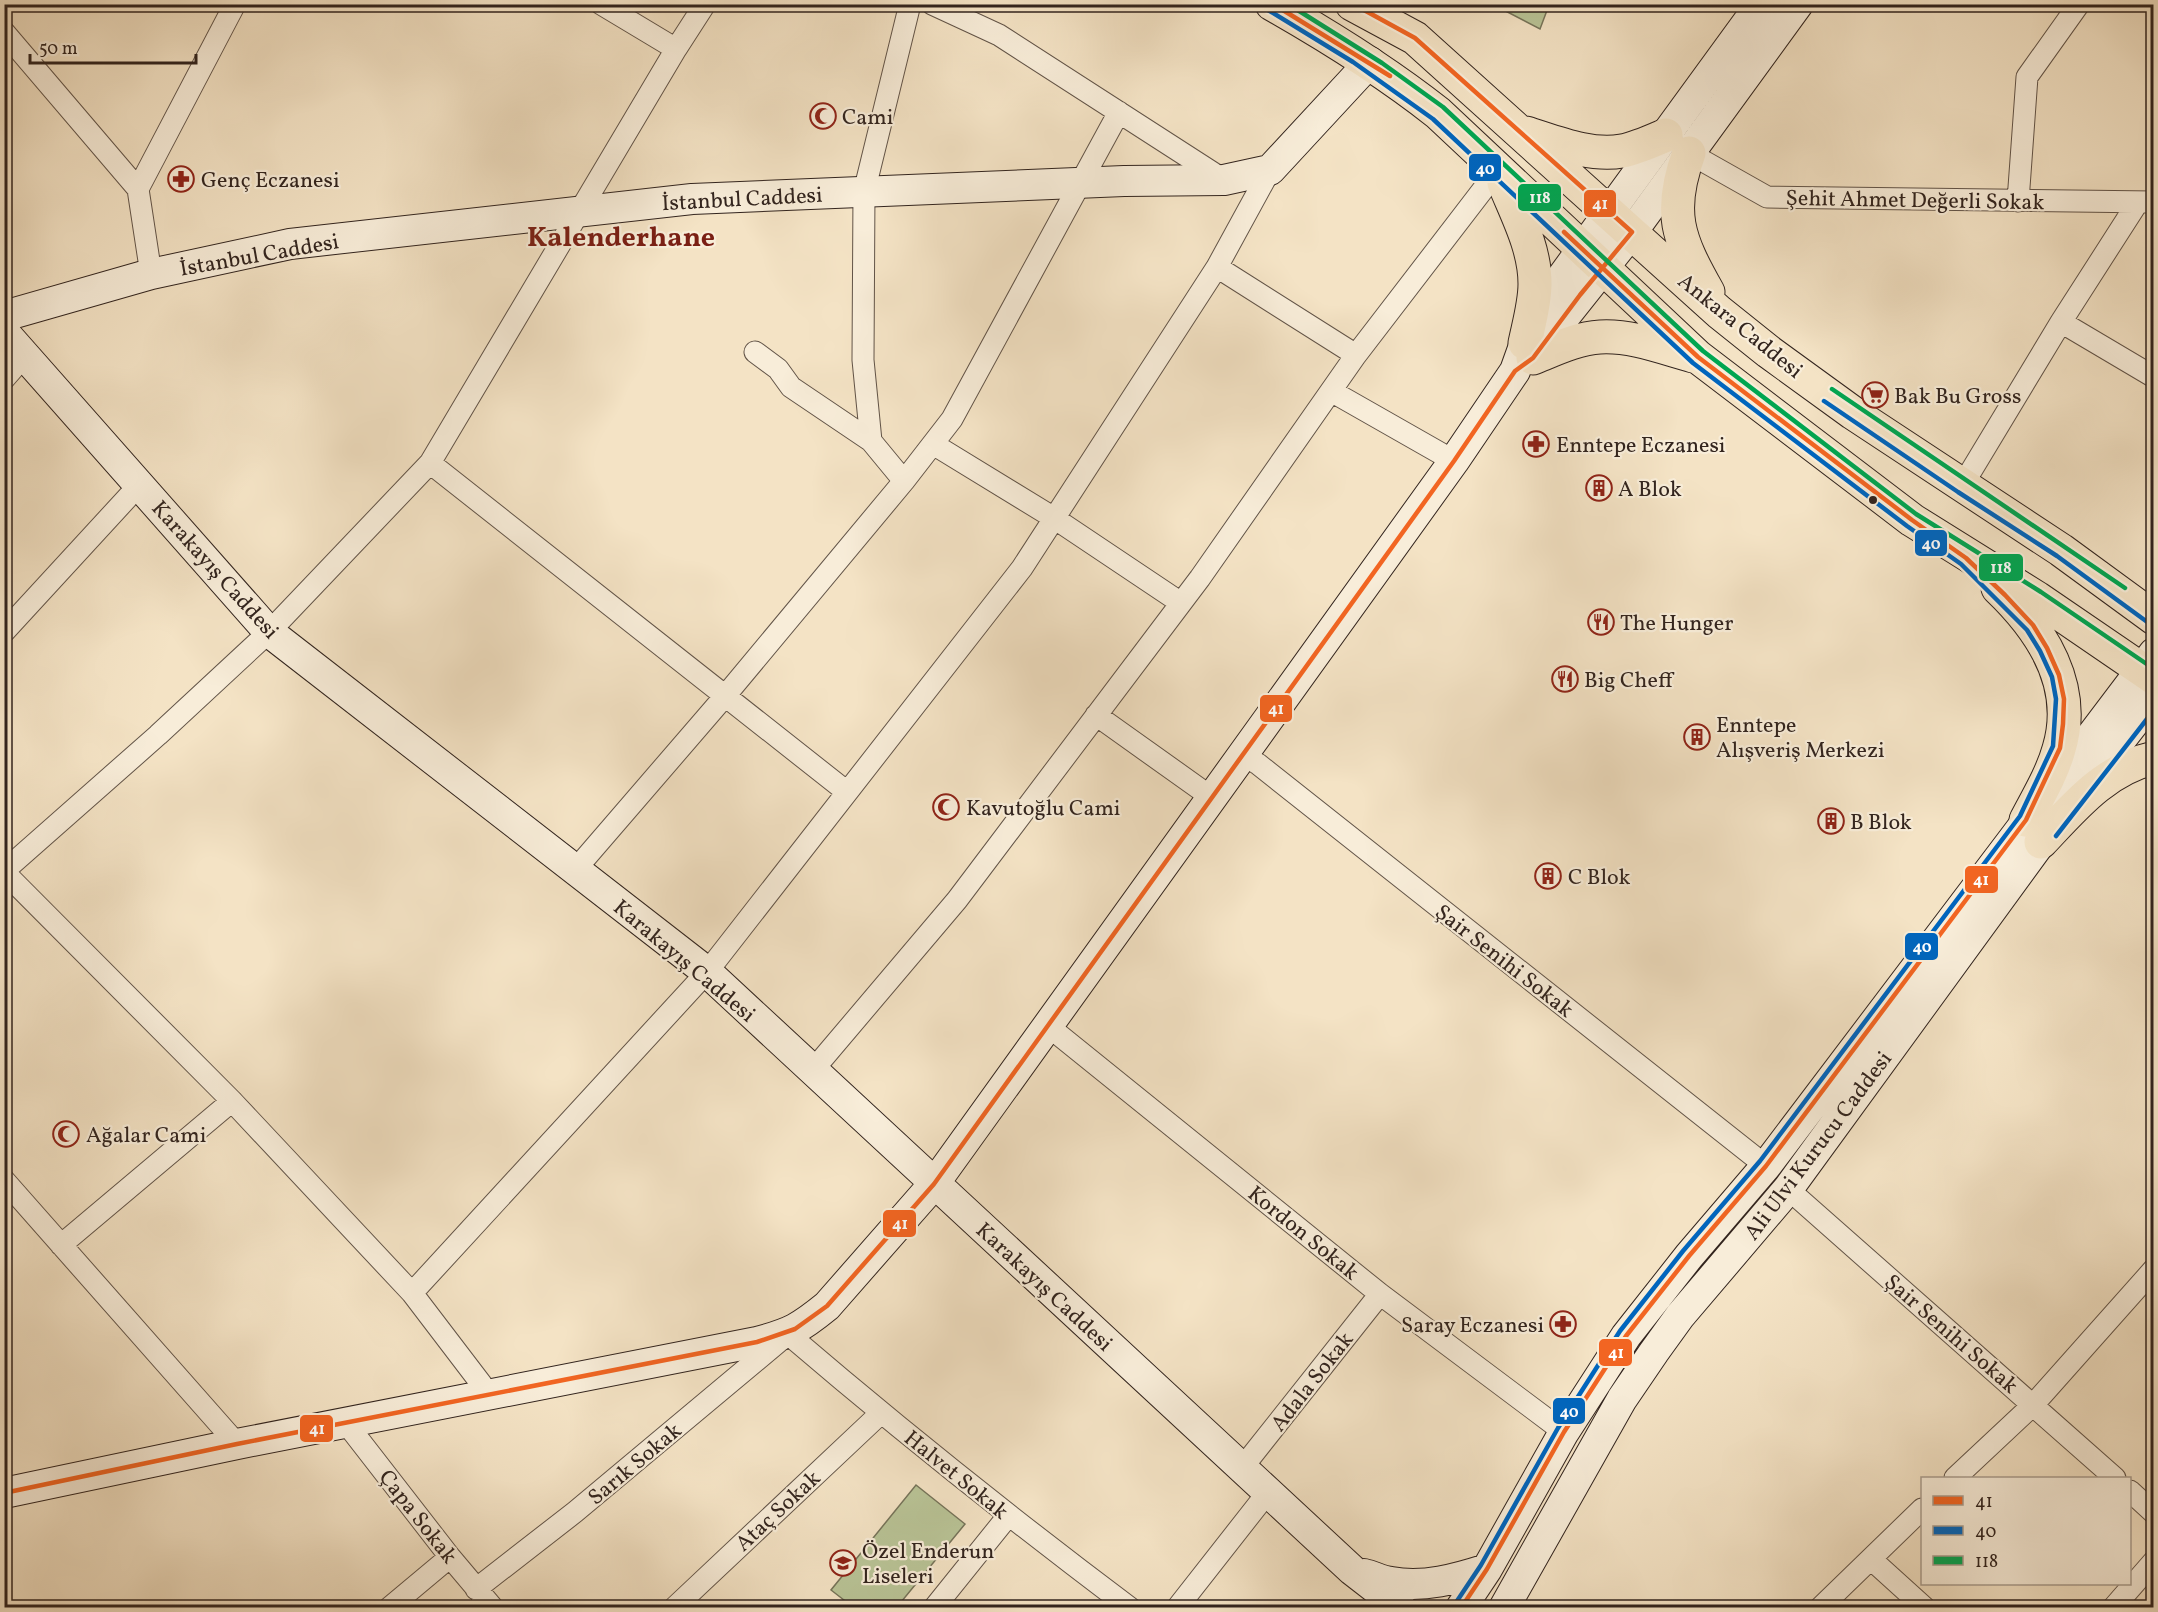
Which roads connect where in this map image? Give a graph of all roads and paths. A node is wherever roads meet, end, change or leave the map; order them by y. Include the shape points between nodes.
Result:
1 (235, 4) edge
2 (601, 4) edge
3 (705, 4) edge
4 (910, 4) edge
5 (932, 4) edge
6 (1272, 4) edge
7 (1352, 4) edge
8 (1761, 4) edge
9 (1798, 4) edge
10 (2079, 4) edge
11 (4, 32) edge
12 (676, 49) junction
13 (1370, 62) junction
14 (1119, 112) junction
15 (1517, 130) junction
16 (1678, 144) junction
17 (1270, 170) junction
18 (1498, 170) junction
19 (1224, 180) junction
20 (1080, 183) junction
21 (138, 189) junction
22 (864, 192) junction
23 (2018, 201) junction
24 (2146, 202) edge
25 (580, 212) junction
26 (1620, 223) junction
27 (1592, 259) junction
28 (1217, 267) junction
29 (151, 274) junction
30 (1719, 312) junction
31 (4, 316) edge
32 (2061, 322) junction
33 (4, 332) edge
34 (754, 352) dead end
35 (25, 355) junction
36 (1356, 355) junction
37 (1524, 357) junction
38 (1698, 357) junction
39 (2154, 377) edge
40 (4, 379) edge
41 (1331, 391) junction
42 (871, 441) junction
43 (933, 444) junction
44 (1454, 461) junction
45 (430, 464) junction
46 (904, 481) junction
47 (140, 484) junction
48 (1962, 486) junction
49 (1054, 518) junction
50 (1912, 520) junction
51 (1181, 603) junction
52 (2154, 618) edge
53 (4, 632) edge
54 (269, 632) junction
55 (2150, 674) edge
56 (725, 696) junction
57 (1096, 715) junction
58 (1243, 755) junction
59 (2154, 758) edge
60 (847, 792) junction
61 (1211, 797) junction
62 (2034, 831) junction
63 (575, 870) junction
64 (4, 872) edge
65 (708, 972) junction
66 (1048, 1026) junction
67 (813, 1071) junction
68 (232, 1101) junction
69 (1766, 1166) junction
70 (4, 1180) edge
71 (934, 1184) junction
72 (1788, 1189) junction
73 (61, 1245) junction
74 (2151, 1277) edge
75 (412, 1293) junction
76 (1380, 1294) junction
77 (788, 1334) junction
78 (489, 1394) junction
79 (2033, 1405) junction
80 (881, 1413) junction
81 (346, 1423) junction
82 (1564, 1432) junction
83 (237, 1444) junction
84 (1242, 1468) junction
85 (1957, 1477) edge
86 (2113, 1477) edge
87 (1268, 1492) junction
88 (2131, 1492) edge
89 (4, 1493) edge
90 (1921, 1511) edge
91 (2154, 1513) edge
92 (1008, 1516) junction
93 (450, 1557) junction
94 (1872, 1560) junction
95 (2154, 1562) edge
96 (1487, 1569) junction
97 (1352, 1570) junction
98 (476, 1589) junction
99 (389, 1608) edge
100 (493, 1608) edge
101 (674, 1608) edge
102 (934, 1608) edge
103 (1130, 1608) edge
104 (1177, 1608) edge
105 (1401, 1608) edge
106 (1461, 1608) edge
107 (1504, 1608) edge
108 (1820, 1608) edge
109 (1925, 1608) edge
110 (2113, 1608) edge

1 - 21 street
2 - 12 street
3 - 12 street
4 - 22 street
5 - 14 street via 999,35
6 - 13 main road
7 - 15 main road, Ankara Caddesi via 1416,38
8 - 16 street
9 - 16 street
10 - 23 street via 2027,77
11 - 21 street
12 - 25 street
13 - 17 street
13 - 18 main road via 1438,113
14 - 19 street
14 - 20 street
15 - 16 main road via 1601,152
15 - 26 main road, Ankara Caddesi
16 - 23 street, Şehit Ahmet Değerli Sokak via 1767,197
16 - 26 street
16 - 30 main road via 1677,216 1682,238
17 - 19 street, İstanbul Caddesi
17 - 28 street
18 - 27 main road
18 - 36 street
18 - 37 main road via 1524,232 1535,271
19 - 20 street, İstanbul Caddesi
20 - 22 street, İstanbul Caddesi
20 - 43 street via 952,419
21 - 29 street
22 - 25 street, İstanbul Caddesi via 692,199
22 - 42 street via 863,360
23 - 24 street, Şehit Ahmet Değerli Sokak
24 - 32 street
25 - 29 street, İstanbul Caddesi via 290,244
25 - 45 street
26 - 27 street
26 - 30 main road, Ankara Caddesi
27 - 37 street via 1554,288
27 - 38 main road
28 - 36 street
28 - 49 street
29 - 31 street, İstanbul Caddesi
30 - 48 main road, Ankara Caddesi via 1853,413
32 - 39 street
32 - 48 street
33 - 35 street, Karakayış Caddesi
34 - 42 street via 778,369 791,387
35 - 40 street
35 - 47 street, Karakayış Caddesi
36 - 41 street
37 - 38 main road via 1599,337 1634,341
37 - 44 street
38 - 50 main road
41 - 44 street
41 - 51 street
42 - 46 street
43 - 46 street
43 - 49 street
44 - 58 street
45 - 54 street
45 - 56 street
46 - 56 street
47 - 53 street
47 - 54 street, Karakayış Caddesi
48 - 52 main road, Ankara Caddesi via 2061,550
49 - 51 street
49 - 60 street via 1022,568
50 - 55 main road
50 - 62 main road via 1966,558 2005,595 2032,625 2060,675 2064,699 2060,748
51 - 57 street
54 - 63 street, Karakayış Caddesi
54 - 64 street
55 - 62 street, Ali Ulvi Kurucu Caddesi
56 - 60 street
56 - 63 street
57 - 61 street
57 - 67 street via 957,900
58 - 61 street
58 - 69 street, Şair Senihi Sokak
59 - 62 main road via 2114,773
60 - 65 street
61 - 66 street
62 - 69 street, Ali Ulvi Kurucu Caddesi
62 - 72 street, Ali Ulvi Kurucu Caddesi
63 - 65 street, Karakayış Caddesi
64 - 68 street
65 - 67 street, Karakayış Caddesi
65 - 75 street
66 - 71 street
66 - 76 street, Kordon Sokak
67 - 71 street, Karakayış Caddesi
68 - 73 street
68 - 75 street
69 - 82 street, Ali Ulvi Kurucu Caddesi via 1626,1336
70 - 73 street
71 - 77 street via 827,1305
71 - 84 street, Karakayış Caddesi
72 - 79 street, Şair Senihi Sokak
72 - 107 street, Ali Ulvi Kurucu Caddesi via 1680,1316 1622,1399
73 - 83 street
74 - 79 street
75 - 78 street
76 - 82 street, Kordon Sokak
76 - 84 street, Adala Sokak
77 - 78 street
77 - 80 street, Halvet Sokak
77 - 98 street, Sarık Sokak via 575,1512
78 - 81 street
79 - 85 street
79 - 86 street, Şair Senihi Sokak
80 - 92 street, Halvet Sokak
80 - 101 street, Ataç Sokak
81 - 83 street
81 - 93 street, Çapa Sokak
82 - 96 street, Ali Ulvi Kurucu Caddesi
83 - 89 street
84 - 87 street, Karakayış Caddesi
87 - 97 street, Karakayış Caddesi
87 - 104 street
88 - 91 street
90 - 94 street
92 - 102 street
92 - 103 street, Halvet Sokak
93 - 98 street, Çapa Sokak
93 - 99 street
94 - 108 street
94 - 109 street
95 - 110 street
96 - 97 street via 1450,1581 1420,1584 1390,1582
96 - 106 street, Ali Ulvi Kurucu Caddesi
97 - 105 street, Karakayış Caddesi
98 - 100 street, Çapa Sokak

